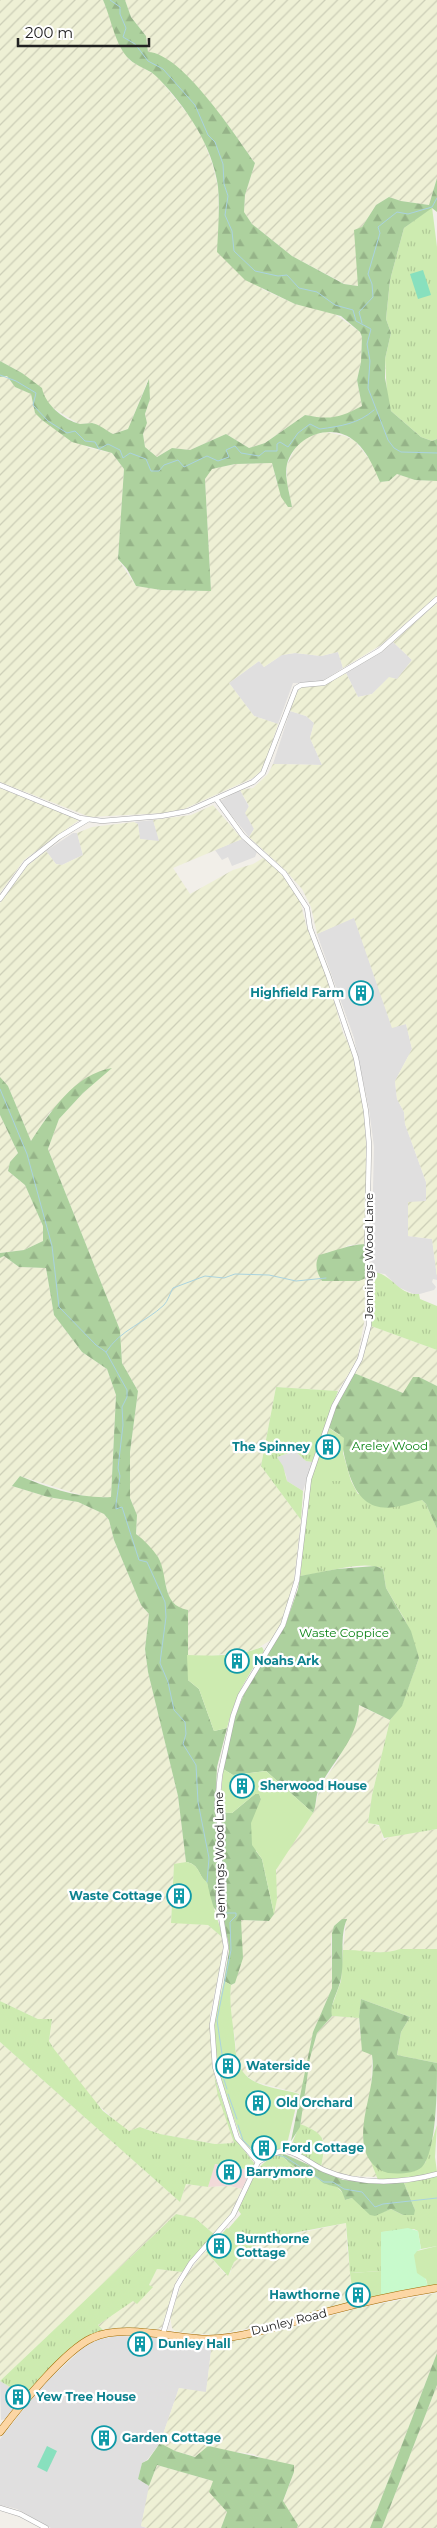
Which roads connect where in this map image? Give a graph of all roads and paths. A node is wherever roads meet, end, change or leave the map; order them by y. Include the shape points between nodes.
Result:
1 (437, 598) edge
2 (0, 785) edge
3 (216, 799) junction
4 (87, 820) junction
5 (0, 899) edge
6 (258, 2162) junction
7 (437, 2174) edge
8 (437, 2288) edge
9 (163, 2334) junction
10 (0, 2432) edge
11 (0, 2508) edge
12 (46, 2528) edge

1 - 3 street via 380,650 324,683 296,688 263,773 253,782
2 - 4 street
3 - 4 street via 175,814
3 - 6 street, Jennings Wood Lane via 243,836 284,873 307,908 310,928 356,1058 369,1144 367,1245 370,1301 366,1334 360,1359 334,1406 308,1479 297,1580 284,1626 240,1696 220,1775 218,1899 226,1947 212,2025 215,2067 237,2138
4 - 5 street via 26,863
6 - 7 street via 285,2151 347,2178 407,2181
6 - 9 street via 233,2215 191,2263 177,2286
8 - 9 main road, Dunley Road via 218,2338
9 - 10 main road, Dunley Road via 114,2333 90,2339 39,2385
11 - 12 street

